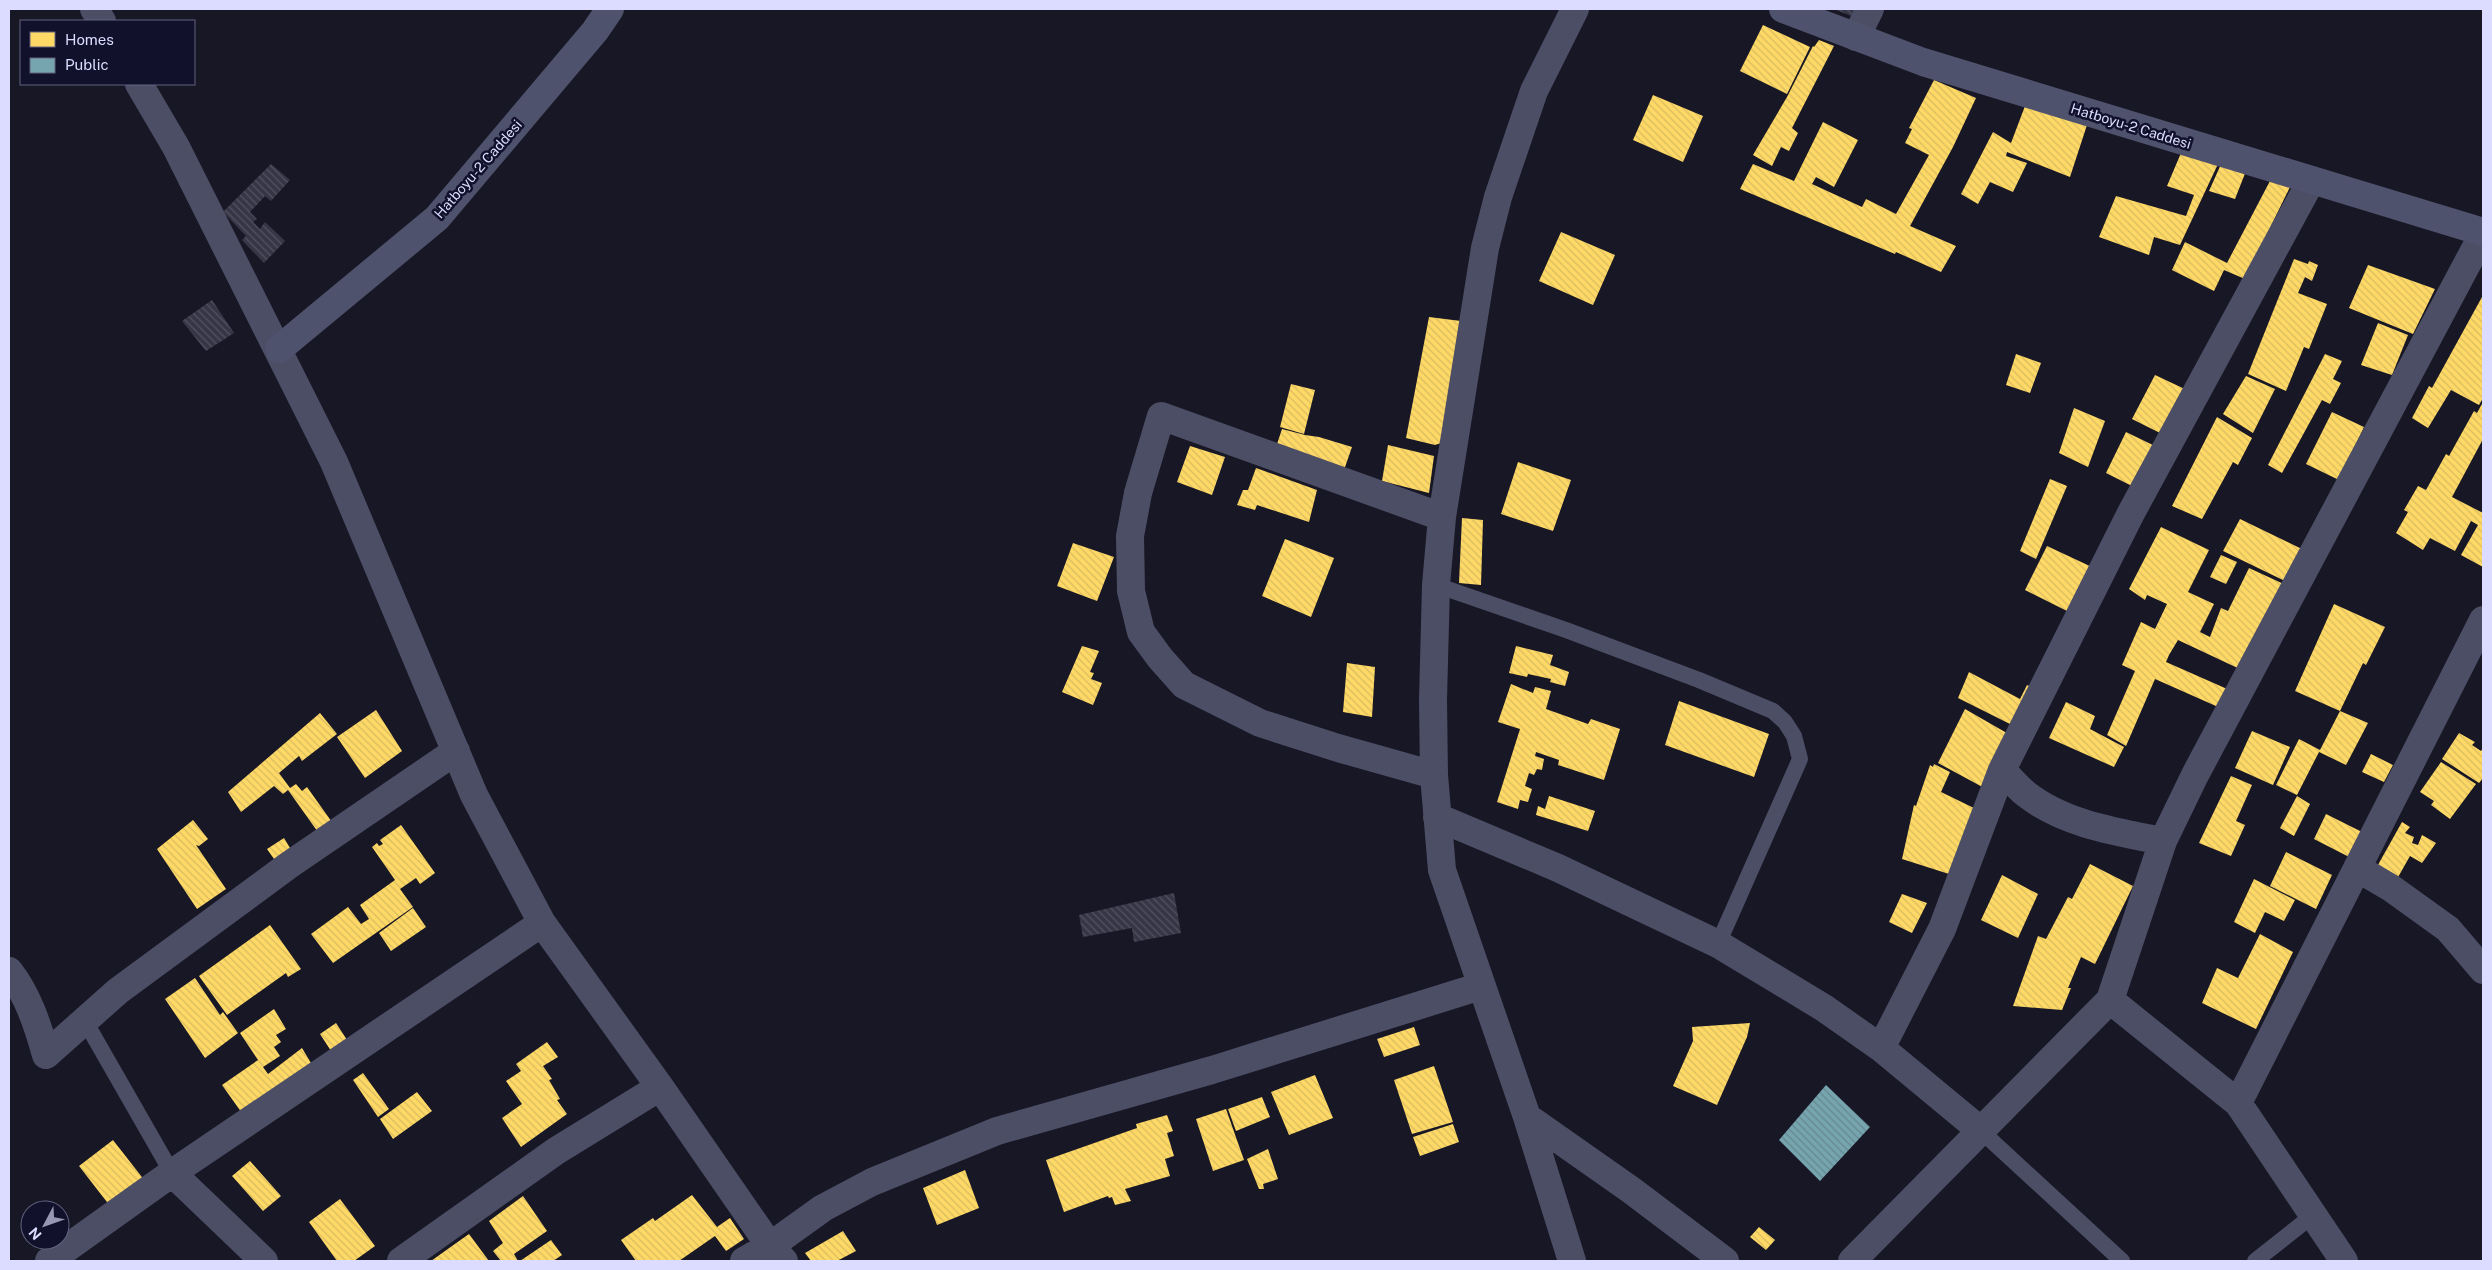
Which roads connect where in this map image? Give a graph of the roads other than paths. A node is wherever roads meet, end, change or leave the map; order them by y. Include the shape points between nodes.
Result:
1 (94, 9) edge
2 (610, 9) edge
3 (1574, 9) edge
4 (1783, 9) edge
5 (1870, 9) edge
6 (101, 20) edge
7 (1856, 37) junction
8 (140, 85) edge
9 (2311, 181) junction
10 (2483, 233) edge
11 (279, 349) junction
12 (1442, 517) junction
13 (1436, 586) junction
14 (2483, 620) edge
15 (456, 751) junction
16 (2002, 770) junction
17 (1434, 775) junction
18 (1437, 817) junction
19 (2163, 842) junction
20 (2357, 868) junction
21 (542, 924) junction
22 (1718, 944) junction
23 (2483, 970) edge
24 (9, 971) edge
25 (1481, 986) junction
26 (2110, 1000) junction
27 (84, 1021) junction
28 (1881, 1048) junction
29 (660, 1086) junction
30 (2238, 1103) junction
31 (1528, 1117) junction
32 (1980, 1130) junction
33 (172, 1173) junction
34 (2312, 1216) junction
35 (777, 1254) edge
36 (49, 1261) edge
37 (264, 1261) edge
38 (401, 1261) edge
39 (744, 1261) edge
40 (1572, 1261) edge
41 (1725, 1261) edge
42 (1852, 1261) edge
43 (2122, 1261) edge
44 (2255, 1261) edge
45 (2344, 1261) edge

1 - 6 street
2 - 11 main road, Hatboyu-2 Caddesi via 437,218
3 - 12 street via 1534,91 1492,222 1477,294
4 - 7 main road, Hatboyu-2 Caddesi
5 - 7 street
7 - 9 main road, Hatboyu-2 Caddesi via 1923,62
8 - 11 street via 176,147
9 - 10 main road, Hatboyu-2 Caddesi
9 - 16 street via 2131,513
10 - 19 street via 2195,775
11 - 15 street via 334,462
12 - 13 street
12 - 17 street via 1161,416 1138,493 1130,536 1131,591 1141,632 1184,684 1260,723
13 - 17 street
13 - 22 lane via 1699,680 1773,712 1785,722 1794,736 1800,759
14 - 20 street
15 - 21 street via 474,795
15 - 27 street via 289,865 118,991
16 - 19 street via 2026,794 2058,813 2113,832
16 - 28 street via 1942,929
17 - 18 street
18 - 22 street via 1558,868
18 - 25 street via 1442,870
19 - 26 street
20 - 23 street via 2448,929
20 - 30 street
21 - 29 street
21 - 33 street
22 - 28 street via 1824,1008
24 - 27 street via 18,981 37,1023 46,1055
25 - 31 street
25 - 35 street via 1212,1070 997,1131 872,1182 823,1208
26 - 30 street
26 - 32 street
27 - 33 lane
28 - 32 street
29 - 35 street
29 - 38 street via 556,1151
30 - 34 street
31 - 40 street
31 - 41 street
32 - 42 street
32 - 43 lane
33 - 36 street
33 - 37 street
34 - 44 lane
34 - 45 street
35 - 39 street

